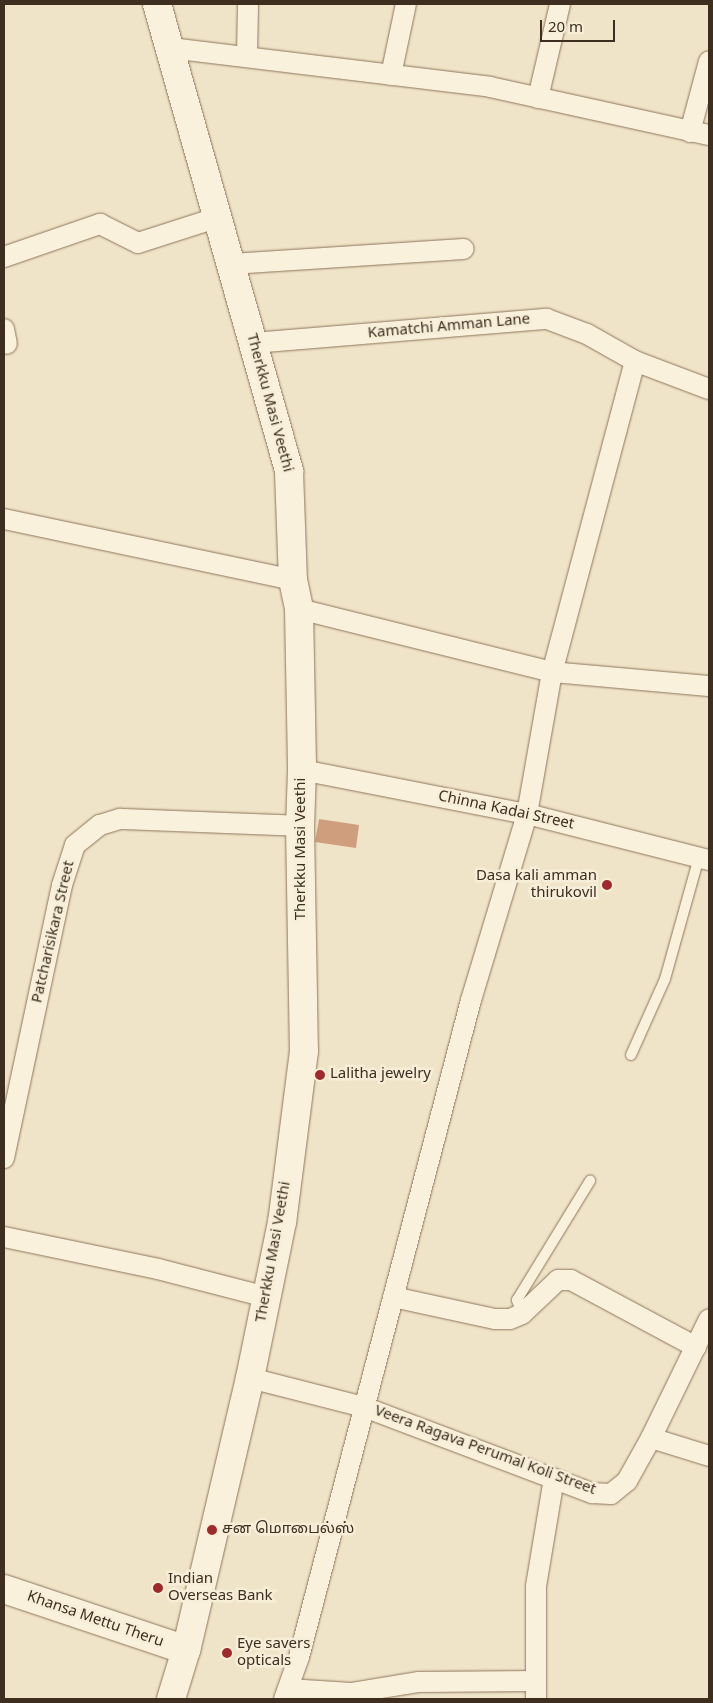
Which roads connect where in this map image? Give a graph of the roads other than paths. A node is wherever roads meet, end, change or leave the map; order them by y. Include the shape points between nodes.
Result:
1 (157, 4) edge
2 (248, 4) edge
3 (406, 4) edge
4 (560, 4) edge
5 (170, 48) junction
6 (247, 56) junction
7 (709, 61) edge
8 (391, 75) junction
9 (538, 98) junction
10 (700, 134) edge
11 (219, 218) junction
12 (464, 249) dead end
13 (4, 257) edge
14 (231, 264) junction
15 (253, 343) junction
16 (635, 361) junction
17 (709, 389) edge
18 (4, 518) edge
19 (293, 580) junction
20 (299, 609) junction
21 (552, 672) junction
22 (709, 686) edge
23 (302, 770) junction
24 (527, 814) junction
25 (300, 826) junction
26 (704, 858) edge
27 (631, 1056) dead end
28 (4, 1158) edge
29 (590, 1181) dead end
30 (4, 1237) edge
31 (266, 1298) junction
32 (393, 1298) junction
33 (522, 1314) junction
34 (709, 1319) edge
35 (696, 1347) junction
36 (250, 1378) junction
37 (364, 1407) junction
38 (652, 1438) junction
39 (709, 1456) edge
40 (554, 1479) junction
41 (4, 1589) edge
42 (186, 1650) junction
43 (536, 1690) edge
44 (286, 1694) edge
45 (171, 1699) edge

1 - 5 main road, Therkku Masi Veethi
2 - 6 street
3 - 8 street
4 - 9 street
5 - 6 street
5 - 11 main road, Therkku Masi Veethi
6 - 8 street
7 - 10 street
8 - 9 street via 490,87
9 - 10 street
11 - 13 street via 138,242 100,224
11 - 14 main road, Therkku Masi Veethi
12 - 14 street
14 - 15 main road, Therkku Masi Veethi
15 - 16 street, Kamatchi Amman Lane via 546,319 587,334
15 - 19 main road, Therkku Masi Veethi via 289,472
16 - 17 street, Kamatchi Amman Lane
16 - 21 street
18 - 19 street
19 - 20 main road, Therkku Masi Veethi
20 - 21 street
20 - 23 main road, Therkku Masi Veethi
21 - 22 street
21 - 24 street
23 - 24 street, Chinna Kadai Street
23 - 25 main road, Therkku Masi Veethi
24 - 26 street, Chinna Kadai Street
24 - 32 street via 471,1000
25 - 28 street, Patcharisikara Street via 120,820 100,825 75,845 62,885
25 - 31 main road, Therkku Masi Veethi via 304,1050 282,1222
26 - 27 lane via 664,979
29 - 33 lane via 517,1300
30 - 31 street via 158,1269
31 - 36 main road, Therkku Masi Veethi
32 - 33 street via 495,1319 510,1319
32 - 37 street
33 - 35 street via 558,1280 571,1280
34 - 35 street, Veera Ragava Perumal Koli Street
35 - 38 street, Veera Ragava Perumal Koli Street
36 - 37 street, Veera Ragava Perumal Koli Street
36 - 42 main road, Therkku Masi Veethi
37 - 40 street, Veera Ragava Perumal Koli Street
37 - 44 street
38 - 39 street
38 - 40 street, Veera Ragava Perumal Koli Street via 627,1481 611,1494 592,1493
40 - 43 street via 536,1586
41 - 42 main road, Khansa Mettu Theru
42 - 45 main road, Therkku Masi Veethi
43 - 44 street via 419,1682 351,1692

